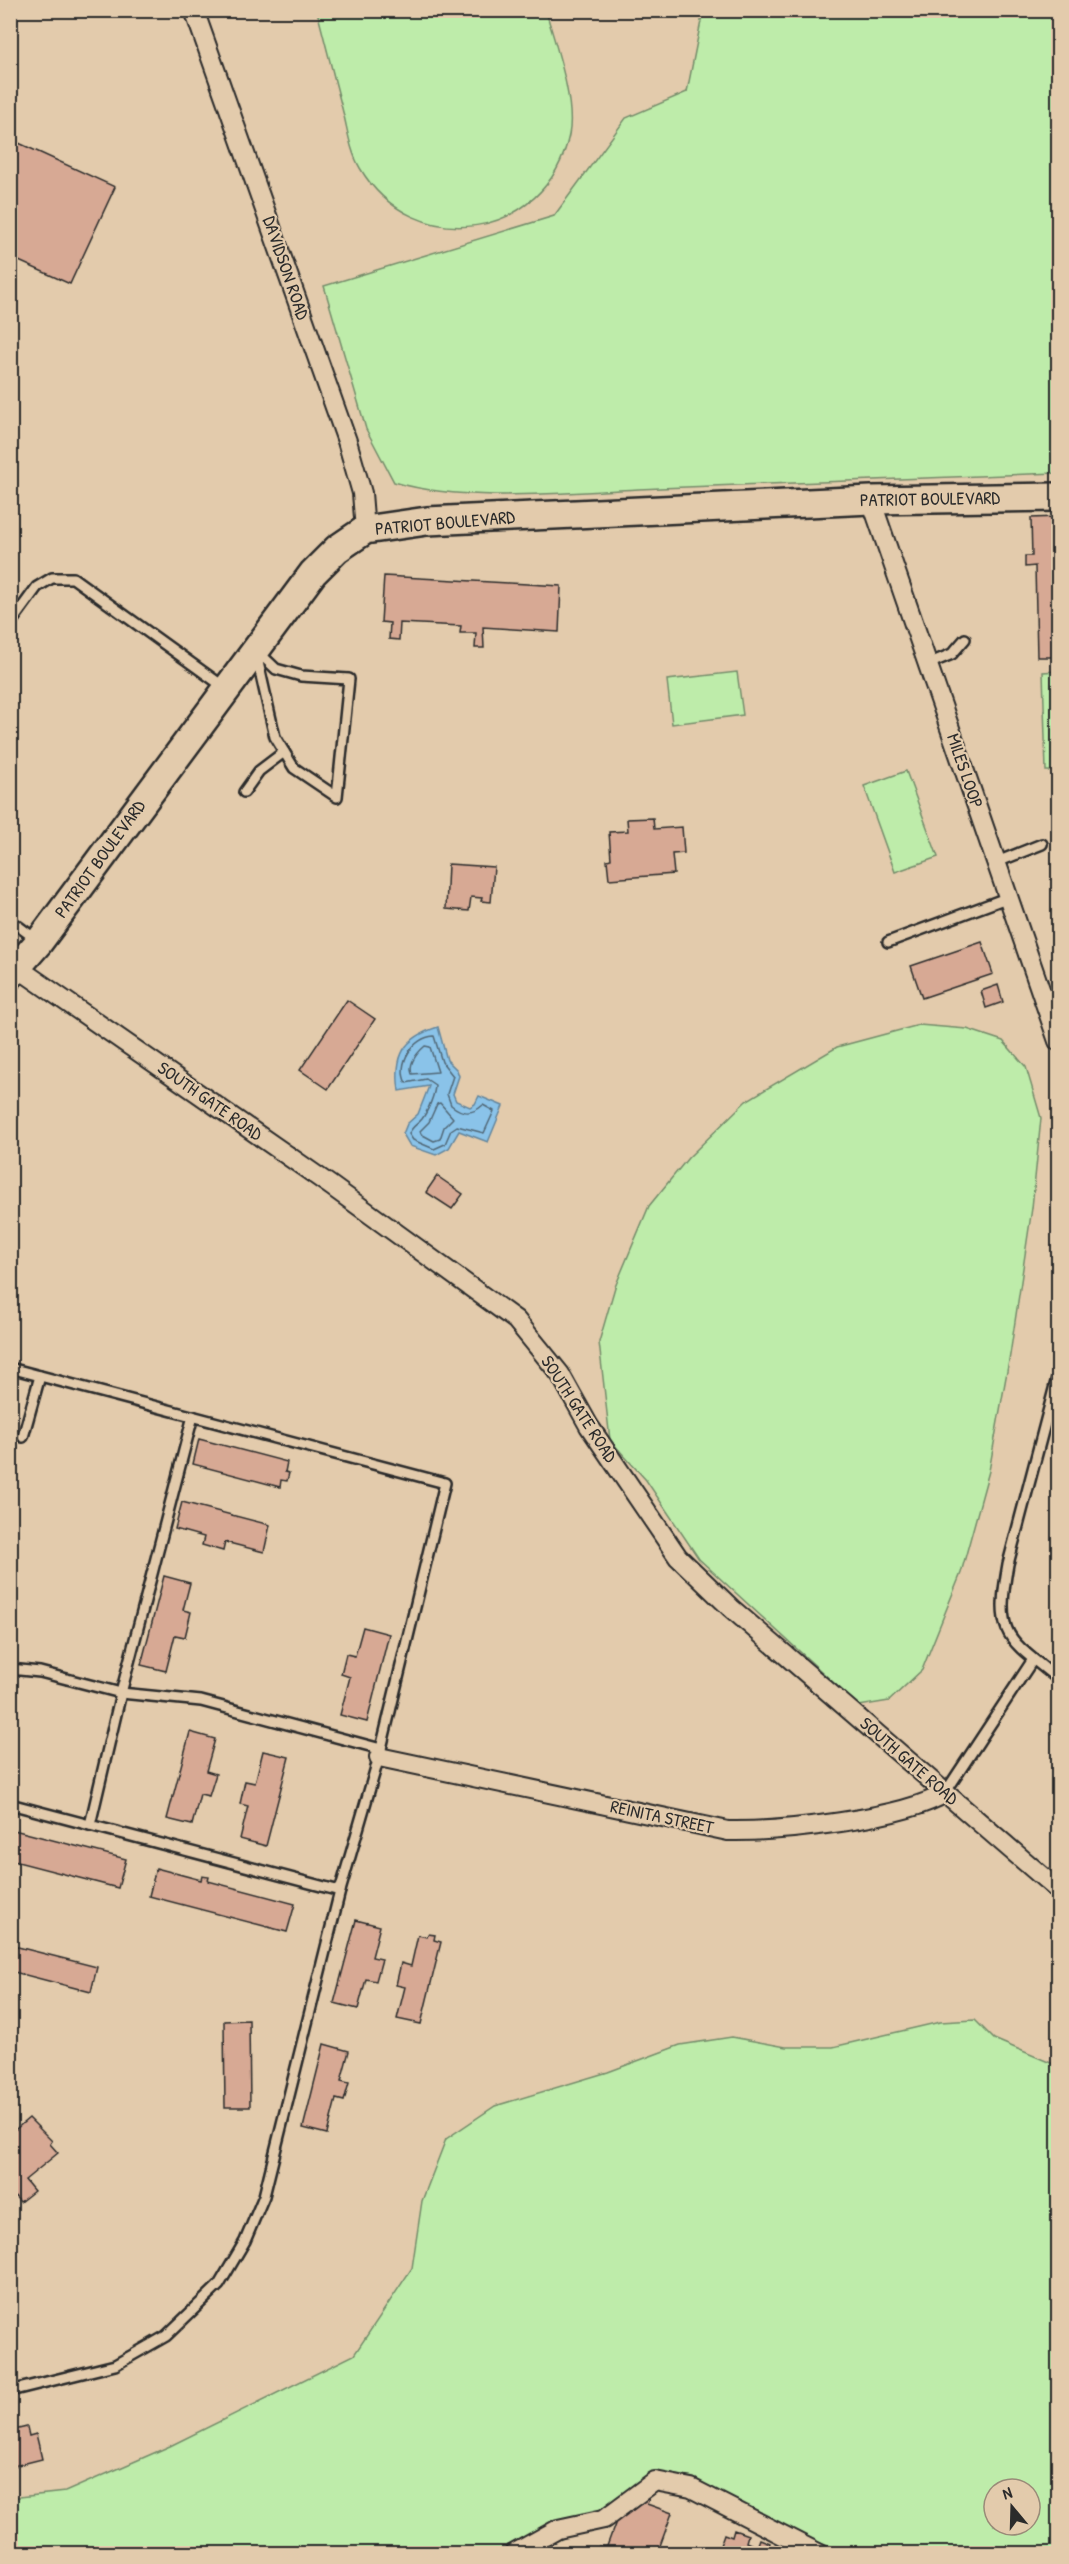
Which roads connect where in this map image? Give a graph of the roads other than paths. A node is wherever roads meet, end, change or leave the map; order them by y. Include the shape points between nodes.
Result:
1 (194, 10) edge
2 (1059, 496) edge
3 (871, 500) junction
4 (365, 530) junction
5 (10, 624) edge
6 (966, 639) dead end
7 (255, 649) junction
8 (928, 664) junction
9 (225, 689) junction
10 (284, 752) junction
11 (244, 792) dead end
12 (1042, 844) dead end
13 (997, 862) junction
14 (1009, 897) junction
15 (10, 920) edge
16 (39, 942) junction
17 (888, 942) dead end
18 (14, 971) edge
19 (1059, 1041) edge
20 (10, 1368) edge
21 (1059, 1374) edge
22 (40, 1376) junction
23 (193, 1416) junction
24 (23, 1437) dead end
25 (1032, 1660) junction
26 (10, 1669) edge
27 (1059, 1679) edge
28 (121, 1693) junction
29 (380, 1753) junction
30 (945, 1793) junction
31 (10, 1804) edge
32 (90, 1825) junction
33 (1059, 1890) edge
34 (340, 1891) junction
35 (10, 2391) edge
36 (513, 2553) edge
37 (820, 2553) edge

1 - 4 street, DAVIDSON ROAD via 347,441 362,493
2 - 3 street, PATRIOT BOULEVARD
3 - 4 street, PATRIOT BOULEVARD via 427,521
3 - 8 street, MILES LOOP
4 - 7 street, PATRIOT BOULEVARD via 337,549 313,573
5 - 9 lane via 38,588 51,578 73,578
6 - 8 lane via 952,654
7 - 9 street, PATRIOT BOULEVARD
7 - 10 lane via 275,737
7 - 10 lane via 276,669 301,676 349,679 337,797 294,768
8 - 13 street, MILES LOOP
9 - 16 street, PATRIOT BOULEVARD
10 - 11 lane via 259,771
12 - 13 lane
13 - 14 street, MILES LOOP
14 - 17 lane
14 - 19 street, MILES LOOP
15 - 16 lane
16 - 18 street, PATRIOT BOULEVARD
18 - 30 street, SOUTH GATE ROAD via 330,1185 516,1320 560,1374 589,1426 678,1557 731,1608
20 - 22 lane
21 - 25 lane via 1003,1594 1002,1618 1015,1644
22 - 23 lane
22 - 24 lane
23 - 28 lane
23 - 29 lane via 445,1483
25 - 27 lane
25 - 30 lane
26 - 28 lane via 40,1672
28 - 29 lane via 201,1701
28 - 32 lane
29 - 30 street, REINITA STREET via 728,1831 753,1832 855,1819 930,1803
29 - 34 lane
30 - 33 street, SOUTH GATE ROAD
31 - 32 lane
32 - 34 lane
34 - 35 lane via 264,2196 219,2284 166,2336 115,2366
36 - 37 street via 558,2529 604,2519 655,2481 691,2488

